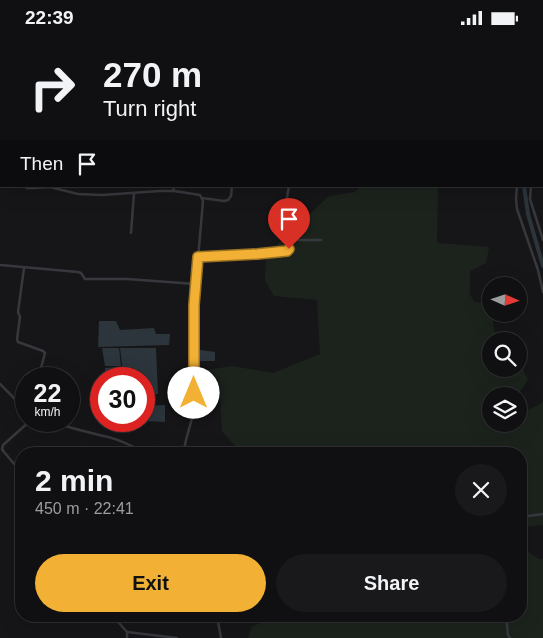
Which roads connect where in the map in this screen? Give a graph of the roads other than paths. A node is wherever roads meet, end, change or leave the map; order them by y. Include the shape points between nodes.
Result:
1 (26, 187) edge
2 (50, 187) edge
3 (50, 187) edge
4 (174, 187) edge
5 (232, 187) edge
6 (289, 187) edge
7 (517, 187) edge
8 (530, 187) edge
9 (174, 191) junction
10 (134, 193) junction
11 (202, 198) junction
12 (131, 233) dead end
13 (290, 240) junction
14 (321, 240) dead end
15 (543, 240) edge
16 (198, 257) junction
17 (0, 265) edge
18 (24, 268) junction
19 (540, 269) edge
20 (195, 284) junction
21 (543, 292) edge
22 (41, 367) edge
23 (0, 385) edge
24 (15, 399) edge
25 (80, 431) edge
26 (18, 432) edge
27 (134, 447) edge
28 (185, 447) edge
29 (15, 465) edge
30 (543, 514) edge
31 (527, 516) edge
32 (118, 622) edge
33 (217, 622) edge
34 (507, 622) edge
35 (127, 633) junction
36 (127, 638) edge
37 (177, 638) edge
38 (221, 638) edge
39 (510, 638) edge

1 - 2 street
3 - 10 street via 78,194
4 - 9 street
5 - 11 street via 228,200
6 - 13 street via 285,209 289,217
7 - 19 street via 517,209
8 - 15 street via 530,199
9 - 10 street
9 - 11 street
10 - 12 street
11 - 16 street
13 - 14 street
13 - 16 street via 287,251
16 - 20 street
17 - 18 street
18 - 20 street via 78,272 85,279
18 - 22 street via 17,339 45,353
19 - 21 street
20 - 28 street via 194,411
23 - 24 street
25 - 27 street
26 - 29 street via 2,449
30 - 31 street
32 - 35 street
33 - 38 street
34 - 39 street
35 - 36 street
35 - 37 street

